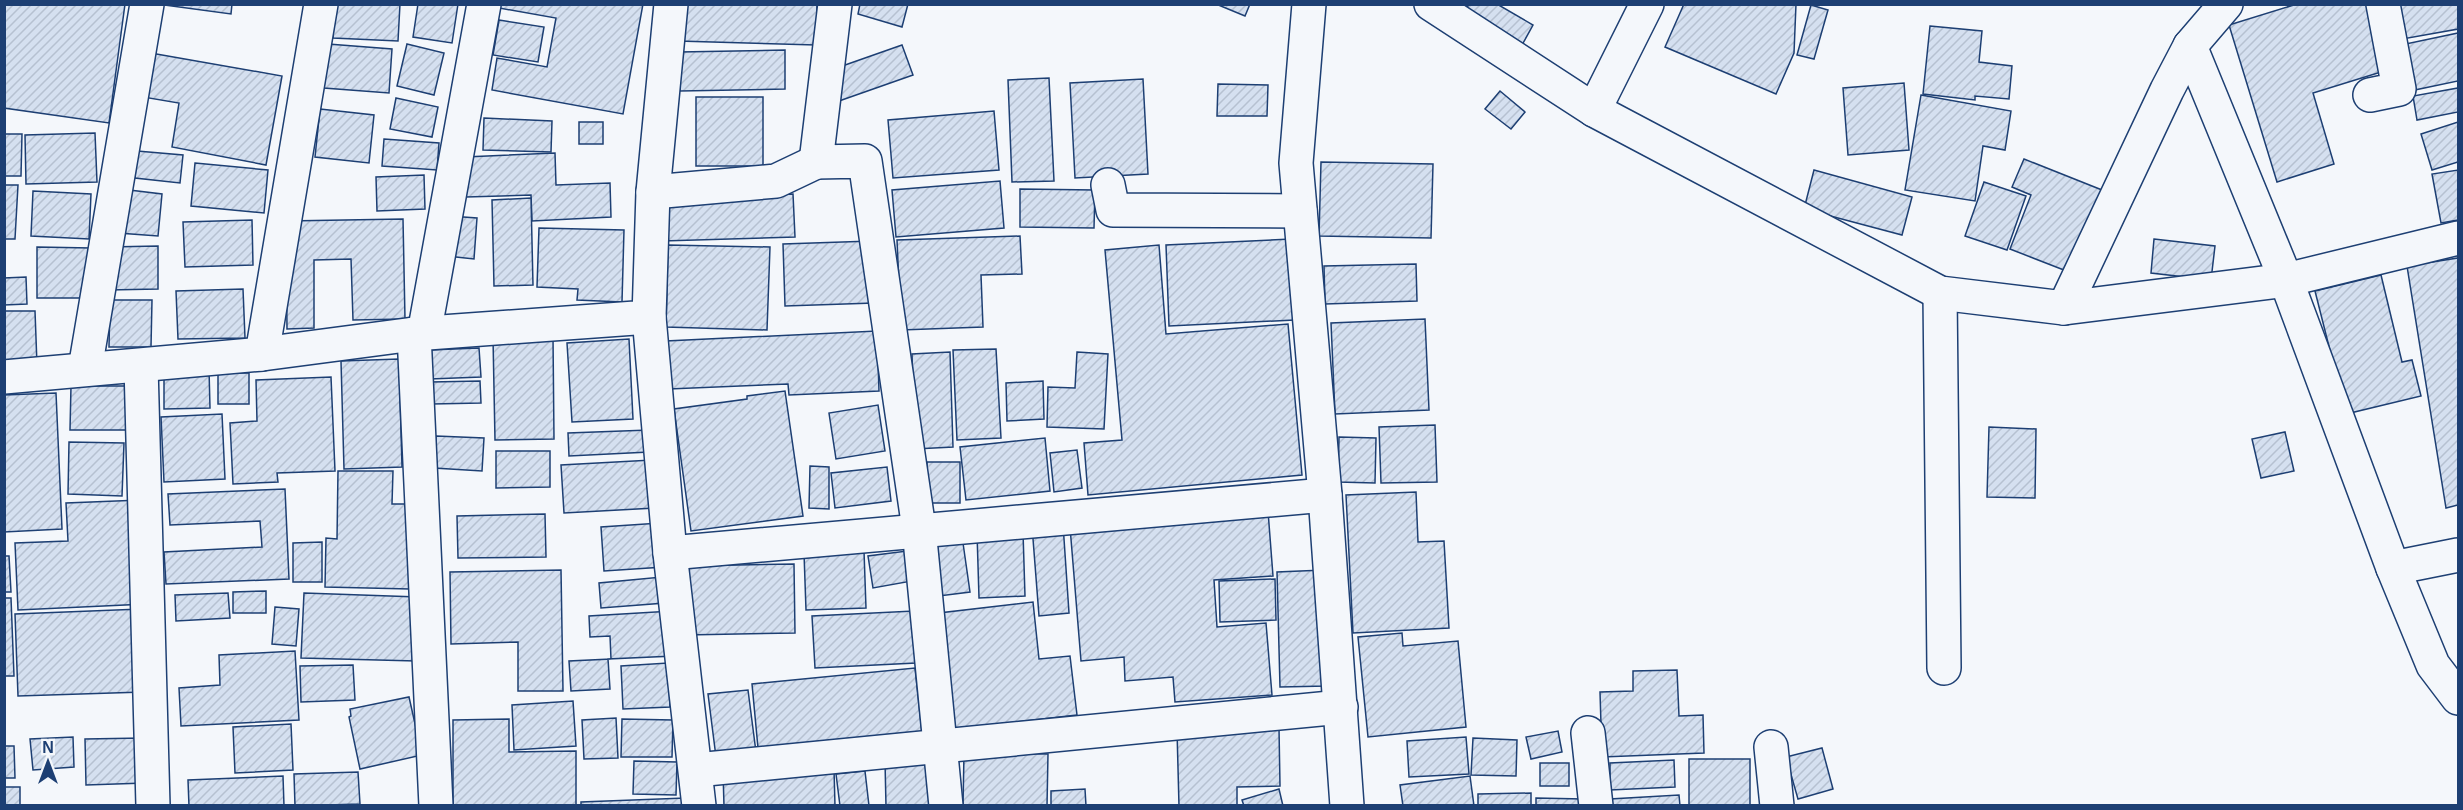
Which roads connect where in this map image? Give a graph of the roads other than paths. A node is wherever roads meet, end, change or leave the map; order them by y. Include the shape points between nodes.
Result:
1 (147, 4) edge
2 (321, 4) edge
3 (483, 4) edge
4 (671, 4) edge
5 (835, 4) edge
6 (1309, 4) edge
7 (1431, 4) edge
8 (1647, 4) edge
9 (2226, 4) edge
10 (2384, 4) edge
11 (2190, 46) junction
12 (2370, 95) dead end
13 (1593, 110) junction
14 (816, 162) junction
15 (1108, 185) dead end
16 (653, 192) junction
17 (1300, 211) junction
18 (2458, 238) edge
19 (2286, 280) junction
20 (1940, 293) junction
21 (2064, 308) junction
22 (649, 317) junction
23 (419, 334) junction
24 (262, 354) junction
25 (141, 366) junction
26 (85, 369) junction
27 (4, 377) edge
28 (1324, 495) junction
29 (919, 529) junction
30 (670, 553) junction
31 (2458, 555) edge
32 (2393, 568) junction
33 (1944, 668) dead end
34 (2458, 698) edge
35 (1341, 707) junction
36 (1588, 733) dead end
37 (940, 746) junction
38 (1771, 747) dead end
39 (696, 770) junction
40 (153, 806) edge
41 (436, 806) edge
42 (699, 806) edge
43 (946, 806) edge
44 (1347, 806) edge
45 (1596, 806) edge
46 (1777, 806) edge

1 - 26 street
2 - 24 street
3 - 23 street
4 - 16 street
5 - 14 street
6 - 17 street via 1296,163
7 - 13 street
8 - 13 street
9 - 11 street
10 - 12 street via 2399,89
11 - 19 street
11 - 21 street
13 - 20 street
14 - 16 street via 776,181
14 - 29 street via 865,161
15 - 17 street via 1113,210
16 - 22 street
17 - 28 street
18 - 19 street
19 - 21 street
19 - 32 street
20 - 21 street
20 - 33 street
22 - 23 street
22 - 30 street
23 - 24 street
23 - 41 street
24 - 25 street
25 - 26 street
25 - 40 street
26 - 27 street
28 - 29 street
28 - 35 street
29 - 30 street
29 - 37 street
30 - 39 street
31 - 32 street
32 - 34 street via 2433,665
35 - 37 street
35 - 44 street
36 - 45 street
37 - 39 street
37 - 43 street
38 - 46 street
39 - 42 street

